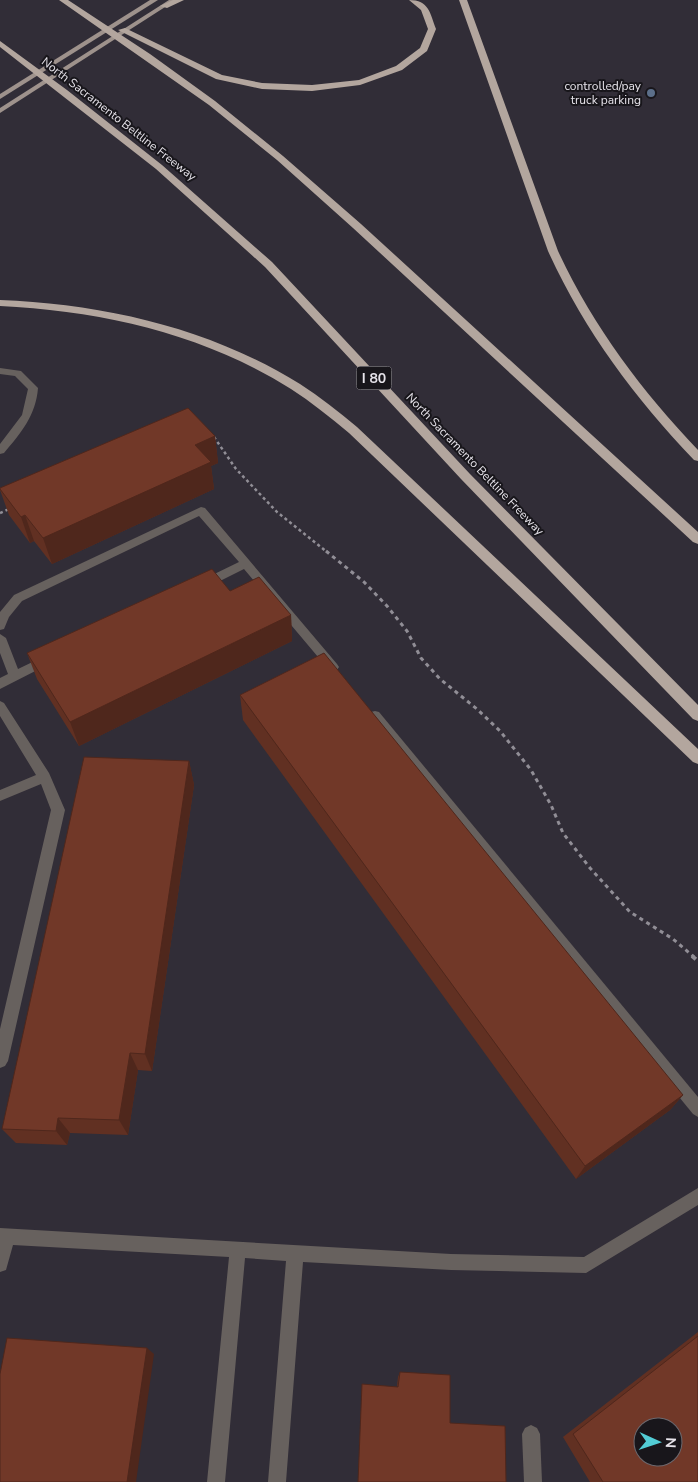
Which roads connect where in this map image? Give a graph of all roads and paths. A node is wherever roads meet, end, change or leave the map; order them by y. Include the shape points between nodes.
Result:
1 (63, 0) edge
2 (173, 0) edge
3 (180, 0) edge
4 (413, 0) edge
5 (463, 0) edge
6 (153, 1) edge
7 (164, 6) junction
8 (78, 9) junction
9 (0, 43) edge
10 (0, 53) edge
11 (28, 64) junction
12 (0, 96) edge
13 (0, 111) edge
14 (0, 303) edge
15 (0, 371) edge
16 (213, 436) edge
17 (0, 451) edge
18 (698, 457) edge
19 (18, 505) edge
20 (0, 513) edge
21 (698, 539) edge
22 (246, 563) junction
23 (193, 589) edge
24 (0, 626) edge
25 (0, 638) edge
26 (59, 654) edge
27 (340, 674) edge
28 (15, 676) junction
29 (0, 684) edge
30 (365, 704) edge
31 (0, 706) edge
32 (698, 716) edge
33 (698, 758) edge
34 (44, 777) junction
35 (0, 796) edge
36 (698, 960) edge
37 (0, 1061) edge
38 (698, 1109) edge
39 (698, 1196) edge
40 (3, 1237) edge
41 (238, 1249) junction
42 (295, 1253) junction
43 (0, 1264) edge
44 (531, 1434) dead end
45 (216, 1482) edge
46 (277, 1482) edge
47 (533, 1482) edge

1 - 8 highway
2 - 7 main road
3 - 7 highway
4 - 8 highway via 425,9 432,29 424,49 399,68 360,82 312,88 262,86 219,77
5 - 18 highway via 566,282 589,324 623,373
6 - 12 main road
7 - 13 main road
8 - 21 highway via 212,103 280,158
9 - 11 highway, North Sacramento Beltline Freeway / I 80
10 - 11 highway
11 - 32 highway, North Sacramento Beltline Freeway / I 80 via 129,141 252,248 319,316 396,403
14 - 33 highway via 101,313 156,326 240,356 287,381 353,430
15 - 17 street via 18,374 33,388 33,402 24,422
16 - 36 path via 236,469 276,512 364,582 407,631 421,658 440,679 500,731 531,770 564,833 630,912 673,939
19 - 20 path
22 - 23 street
22 - 24 street via 201,511 18,598 4,615
22 - 27 street
25 - 28 street
26 - 28 street
28 - 29 street
30 - 38 street
31 - 34 street
34 - 35 street
34 - 37 street via 58,810
39 - 42 street via 586,1265 451,1262
40 - 41 street
40 - 43 street
41 - 42 street
41 - 45 street
42 - 46 street
44 - 47 street

